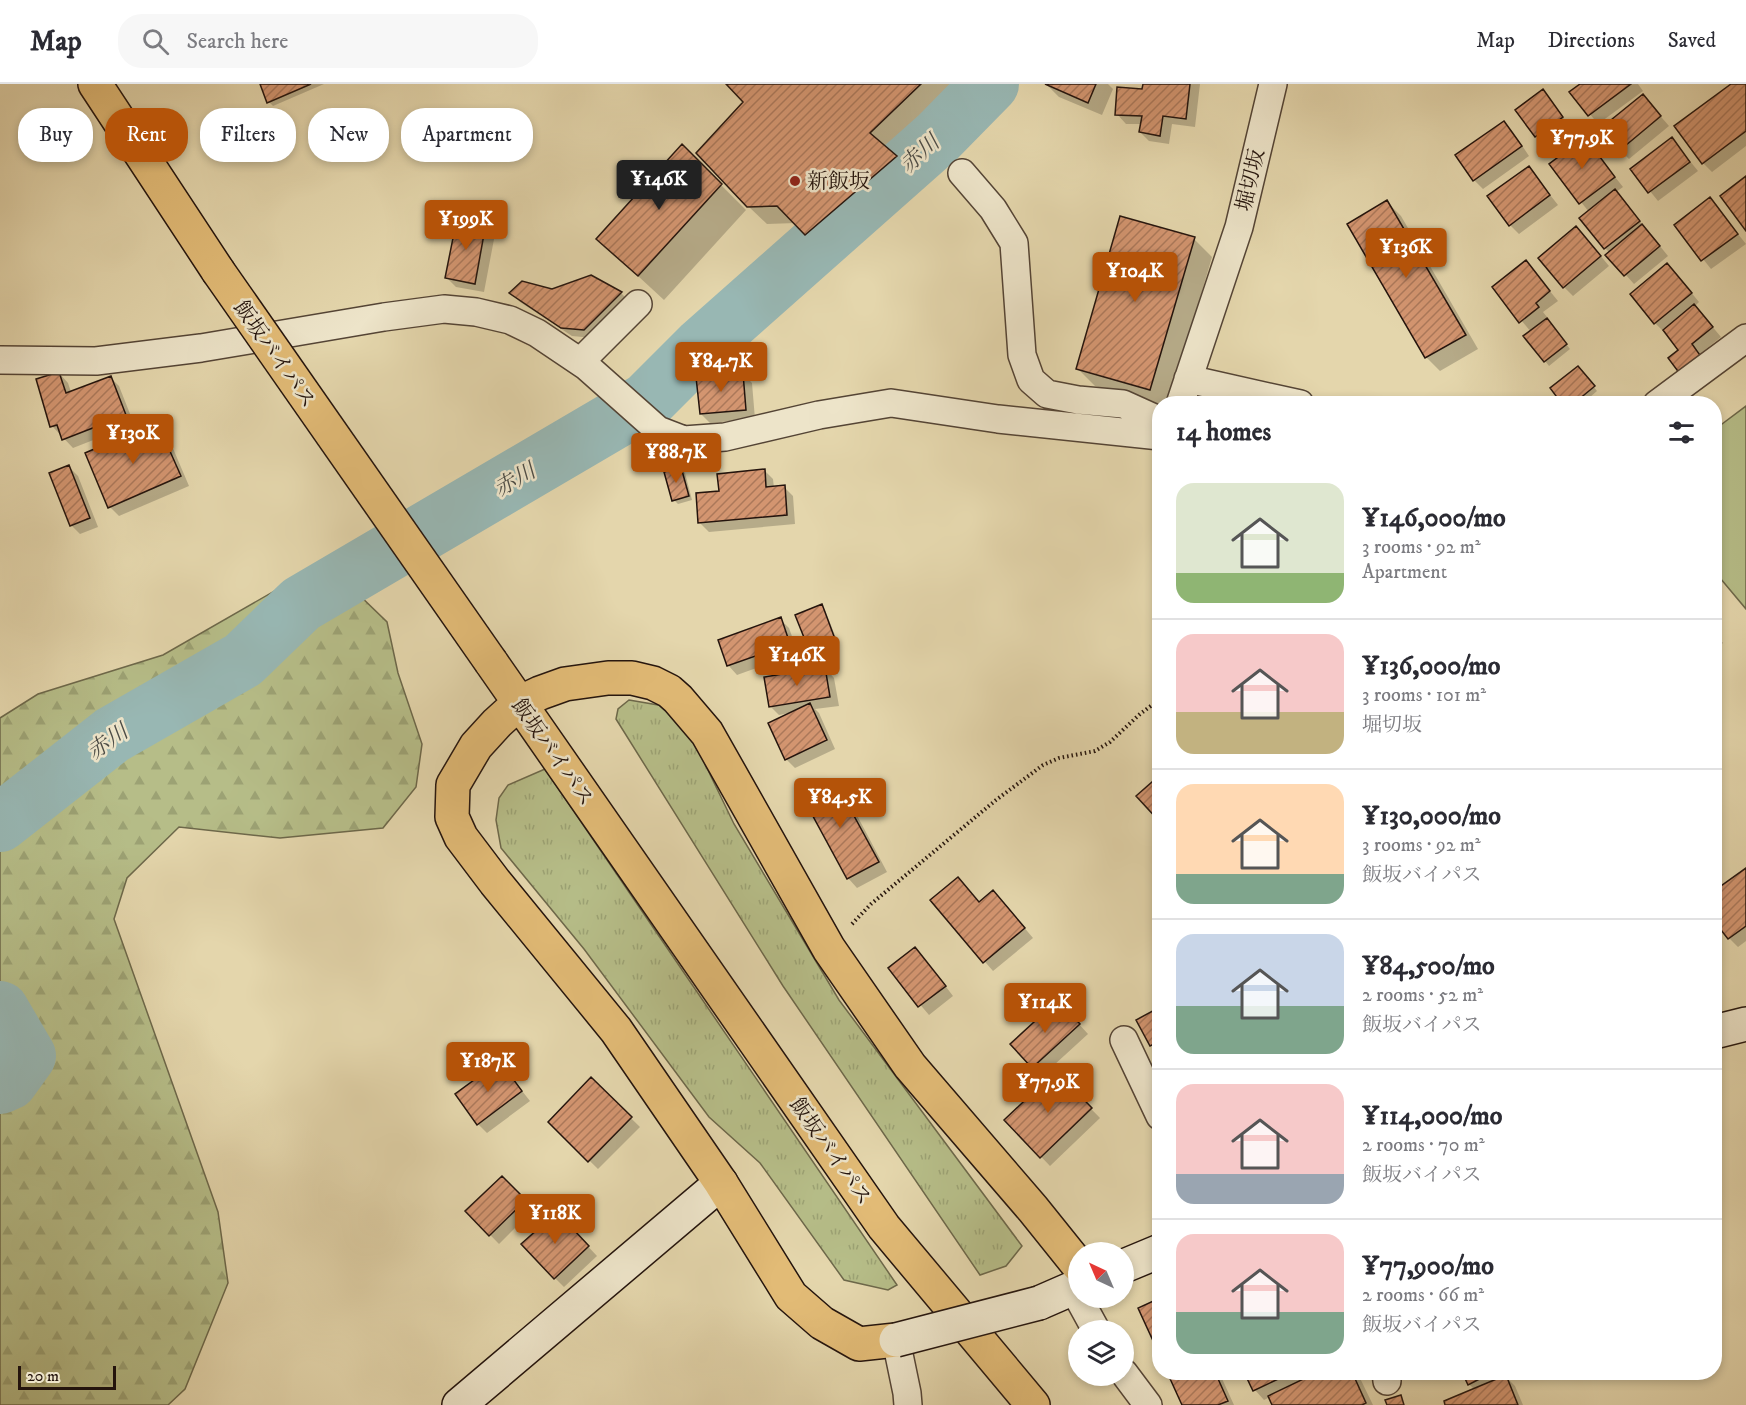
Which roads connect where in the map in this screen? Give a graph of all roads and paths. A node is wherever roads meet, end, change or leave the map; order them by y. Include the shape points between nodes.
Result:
1 (95, 84) edge
2 (1273, 84) edge
3 (962, 173) dead end
4 (638, 304) dead end
5 (1746, 338) edge
6 (0, 360) edge
7 (580, 362) junction
8 (1184, 391) edge
9 (1229, 396) edge
10 (1668, 396) edge
11 (1152, 417) edge
12 (1152, 435) edge
13 (519, 703) junction
14 (1152, 705) edge
15 (829, 949) junction
16 (1746, 1024) edge
17 (1722, 1030) edge
18 (1124, 1040) dead end
19 (1152, 1099) edge
20 (721, 1183) junction
21 (1152, 1254) edge
22 (1134, 1262) edge
23 (1068, 1265) edge
24 (1068, 1286) edge
25 (896, 1340) junction
26 (1134, 1386) edge
27 (459, 1405) edge
28 (908, 1405) edge
29 (1033, 1405) edge
30 (1148, 1405) edge

1 - 13 highway, 飯坂バイパス, bridge via 218,271
2 - 8 street, 堀切坂 via 1239,227
3 - 11 street via 993,209 1014,243 1023,355 1031,380 1047,394 1123,404
4 - 7 street
5 - 10 street
6 - 7 street via 96,361 444,309 510,320
7 - 12 street via 658,430 684,440 725,437 891,403
8 - 9 street
13 - 15 highway via 565,684 609,678 632,678 669,691 707,733
13 - 20 highway via 476,746 464,765 453,785 452,817 461,837 495,882 616,1030
13 - 29 highway, 飯坂バイパス via 884,1227
14 - 15 path via 1095,751 1043,765 1005,793 871,904
15 - 23 highway via 910,1066 1033,1209
16 - 17 street
18 - 19 street
20 - 25 highway via 791,1296 822,1323 860,1344
20 - 27 street
21 - 22 street
24 - 25 street, bridge via 1040,1303
25 - 28 street
26 - 30 street

